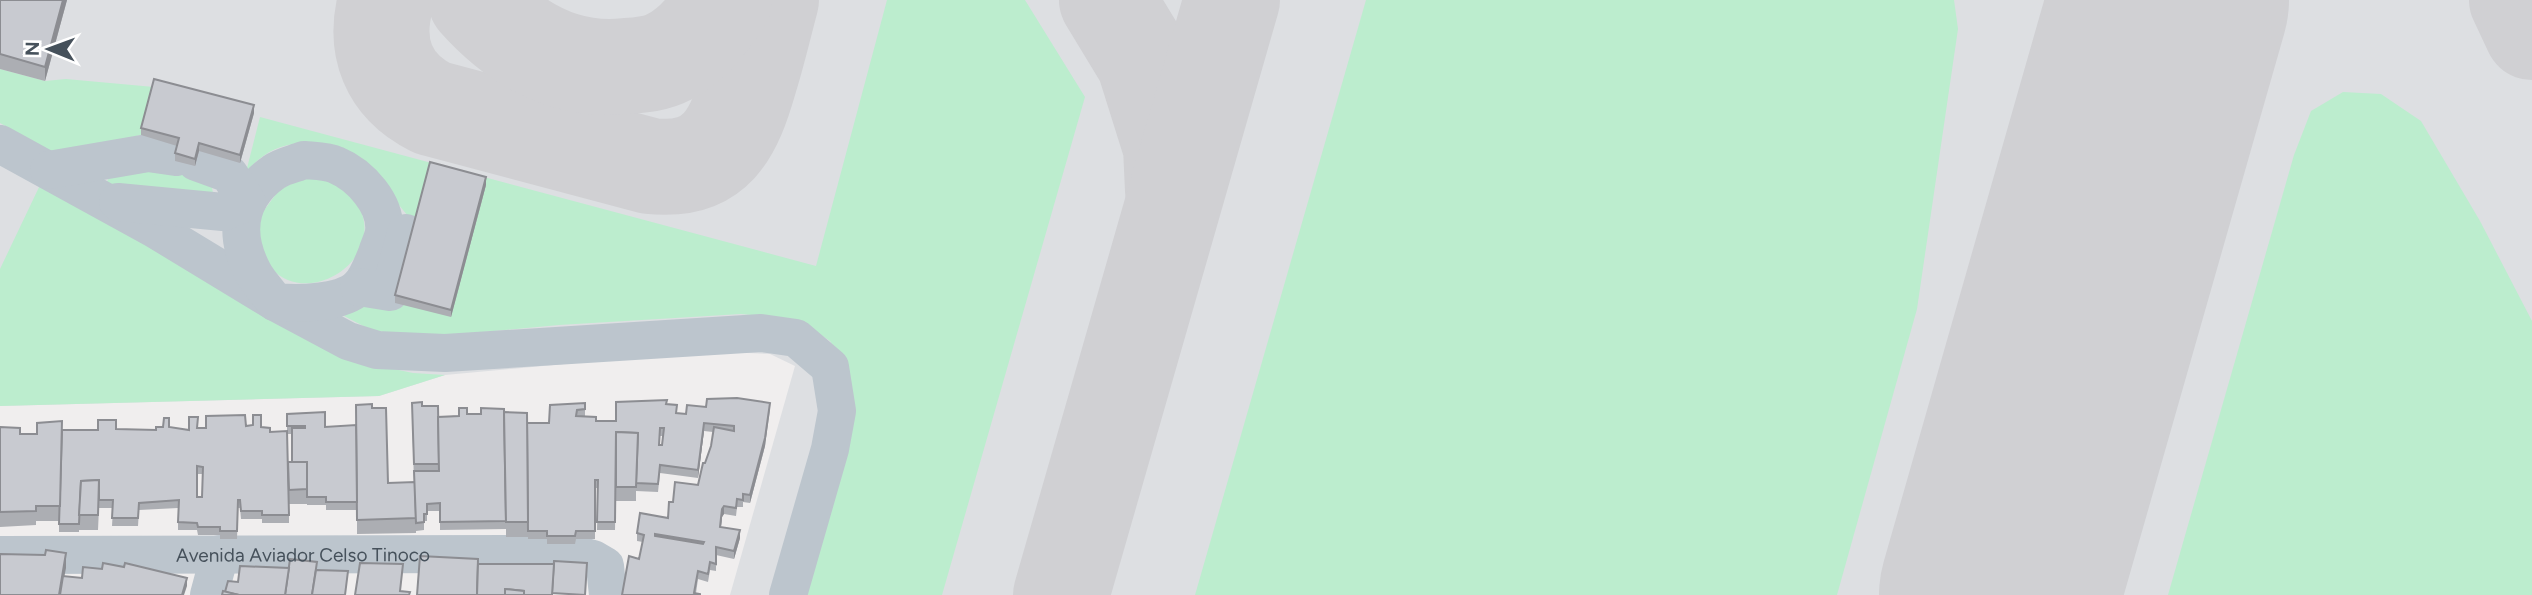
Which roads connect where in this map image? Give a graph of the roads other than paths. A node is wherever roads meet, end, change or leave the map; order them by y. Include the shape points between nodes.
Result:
1 (0, 144) edge
2 (49, 170) junction
3 (102, 200) junction
4 (247, 202) junction
5 (275, 302) junction
6 (220, 554) junction
7 (0, 555) edge
8 (606, 580) edge
9 (209, 595) edge
10 (789, 595) edge

1 - 2 street
2 - 3 street
2 - 4 street via 148,153 229,174
3 - 4 street via 223,212
3 - 5 street
4 - 5 street via 239,226 244,251 253,273
4 - 5 street via 276,170 304,160 335,164 355,176 380,209 384,231 359,287 315,303
5 - 10 street via 348,341 377,350 445,353 761,333 796,338 830,367 837,411
6 - 7 street, Avenida Aviador Celso Tinoco
6 - 8 street, Avenida Aviador Celso Tinoco via 575,554 593,559
6 - 9 street

